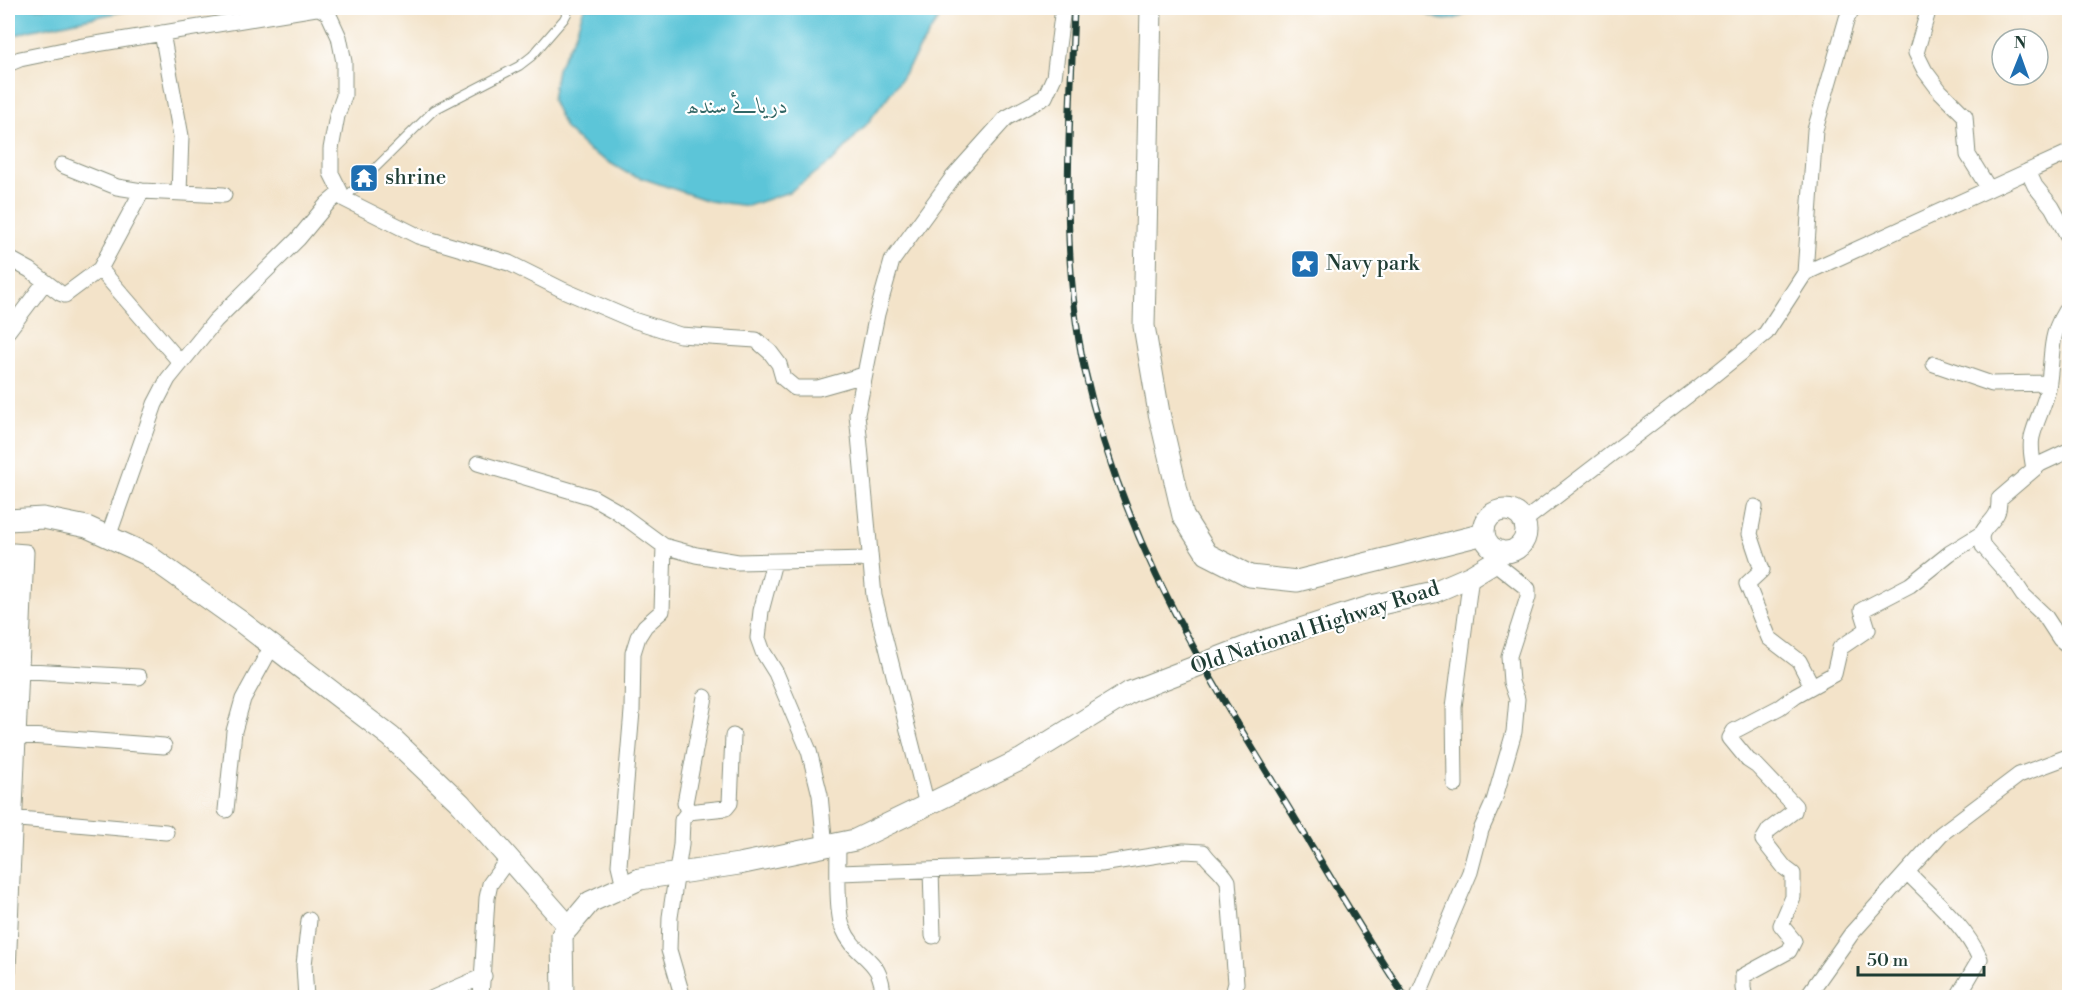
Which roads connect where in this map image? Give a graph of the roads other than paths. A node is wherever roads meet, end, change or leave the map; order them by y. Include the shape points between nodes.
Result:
1 (318, 8) edge
2 (570, 8) edge
3 (1063, 8) edge
4 (1150, 8) edge
5 (1853, 8) edge
6 (1929, 8) edge
7 (162, 33) junction
8 (8, 64) edge
9 (2070, 152) edge
10 (62, 165) dead end
11 (2028, 171) junction
12 (1989, 189) junction
13 (142, 191) junction
14 (179, 193) junction
15 (225, 195) dead end
16 (342, 196) junction
17 (2070, 240) edge
18 (8, 258) edge
19 (100, 270) junction
20 (1805, 273) junction
21 (45, 282) junction
22 (2070, 304) edge
23 (8, 331) edge
24 (181, 363) junction
25 (1934, 364) dead end
26 (864, 375) junction
27 (2048, 383) junction
28 (2069, 451) edge
29 (477, 463) dead end
30 (2034, 469) junction
31 (1755, 507) dead end
32 (8, 520) edge
33 (1524, 521) junction
34 (1484, 534) junction
35 (1981, 534) junction
36 (108, 537) junction
37 (664, 546) junction
38 (1497, 556) junction
39 (870, 559) junction
40 (774, 562) junction
41 (1472, 576) junction
42 (9, 630) edge
43 (273, 646) junction
44 (2070, 647) edge
45 (15, 670) junction
46 (139, 677) dead end
47 (1812, 686) junction
48 (705, 697) dead end
49 (8, 713) edge
50 (12, 733) edge
51 (734, 736) dead end
52 (164, 746) dead end
53 (2070, 756) edge
54 (1455, 785) dead end
55 (927, 805) junction
56 (226, 810) dead end
57 (688, 812) junction
58 (10, 819) edge
59 (166, 832) dead end
60 (831, 845) junction
61 (508, 859) junction
62 (931, 870) junction
63 (1907, 872) junction
64 (838, 873) junction
65 (675, 874) junction
66 (624, 886) junction
67 (309, 920) dead end
68 (569, 927) junction
69 (933, 936) dead end
70 (8, 971) edge
71 (483, 976) junction
72 (1420, 991) edge
73 (885, 996) edge
74 (306, 998) edge
75 (433, 998) edge
76 (481, 998) edge
77 (563, 998) edge
78 (683, 998) edge
79 (1232, 998) edge
80 (1745, 998) edge
81 (1806, 998) edge
82 (1957, 998) edge

1 - 7 street
1 - 16 street via 328,13 339,37 344,62 344,96 331,149 331,173
2 - 16 lane via 532,56 434,110
3 - 26 street via 1054,77 1045,97 1006,118 952,177 892,261
4 - 34 main road via 1143,326 1183,516 1207,555 1250,576 1297,581
5 - 20 street via 1815,130
6 - 12 street via 1916,53 1924,71 1965,116 1968,155
7 - 8 street
7 - 14 street via 181,136
9 - 11 street
10 - 13 street via 104,183
11 - 12 street
11 - 17 street
12 - 20 street
13 - 14 street
13 - 19 street
14 - 15 street
16 - 24 street via 327,204 298,239 215,321
16 - 26 street via 418,236 509,263 633,320 680,335 756,340 770,352 783,378 795,388 818,388
18 - 21 street
19 - 21 street via 65,295
19 - 24 street
20 - 33 street via 1766,333
21 - 23 street
22 - 27 street via 2058,319 2053,335
24 - 36 street via 155,404
25 - 27 street via 1992,384
26 - 39 street via 857,414
27 - 30 street via 2032,437
28 - 30 street
29 - 37 street via 592,497
30 - 35 street via 1999,499 1997,513
31 - 47 street via 1750,534 1762,570 1748,584 1769,638 1798,661
32 - 36 main road via 43,519 87,527
33 - 34 main road via 1511,510 1495,512 1488,518
33 - 38 main road via 1524,541 1514,550
34 - 38 main road
35 - 44 street via 1983,546
35 - 47 street via 1910,585 1862,610 1868,628 1840,648 1834,674
36 - 43 main road via 146,554
37 - 40 street via 738,562
37 - 66 street via 662,611 645,626 633,653 619,865
38 - 41 main road, Old National Highway Road
38 - 72 street via 1528,589 1509,656 1517,699 1514,732 1470,872
39 - 40 street
39 - 55 street via 874,596
40 - 60 street via 758,638 809,751
41 - 54 street via 1454,707
41 - 55 main road, Old National Highway Road via 1434,592 1372,606 1254,644 1162,678 1130,692 1022,759
42 - 45 street
42 - 45 street via 14,551 26,552
43 - 56 street via 243,699 234,731
43 - 61 main road via 391,737 460,803
45 - 46 street
45 - 49 street
45 - 50 street
47 - 80 street via 1734,731 1730,738 1796,806 1763,840 1793,874 1793,897 1781,925 1794,941 1789,951 1743,976
48 - 57 street via 685,803
50 - 52 street
50 - 58 street
51 - 57 street via 730,803 726,808
53 - 63 street via 2019,775 1941,834
55 - 60 main road, Old National Highway Road via 855,840
57 - 65 street via 682,820
58 - 59 street
58 - 70 street
60 - 64 street
60 - 65 main road, Old National Highway Road
61 - 68 main road
61 - 71 street via 490,884 487,898
62 - 64 street
62 - 69 street
62 - 79 street via 1101,864 1175,852 1203,852 1228,881 1236,983
63 - 81 street via 1852,933
63 - 82 street via 1952,918 1980,959
64 - 73 street via 841,925 852,946 872,961 879,972
65 - 66 main road, Old National Highway Road via 640,879
65 - 78 street via 669,950
66 - 68 main road, Old National Highway Road via 590,902
67 - 74 street via 304,965
68 - 77 main road, Old National Highway Road via 562,935
71 - 75 street
71 - 76 street

